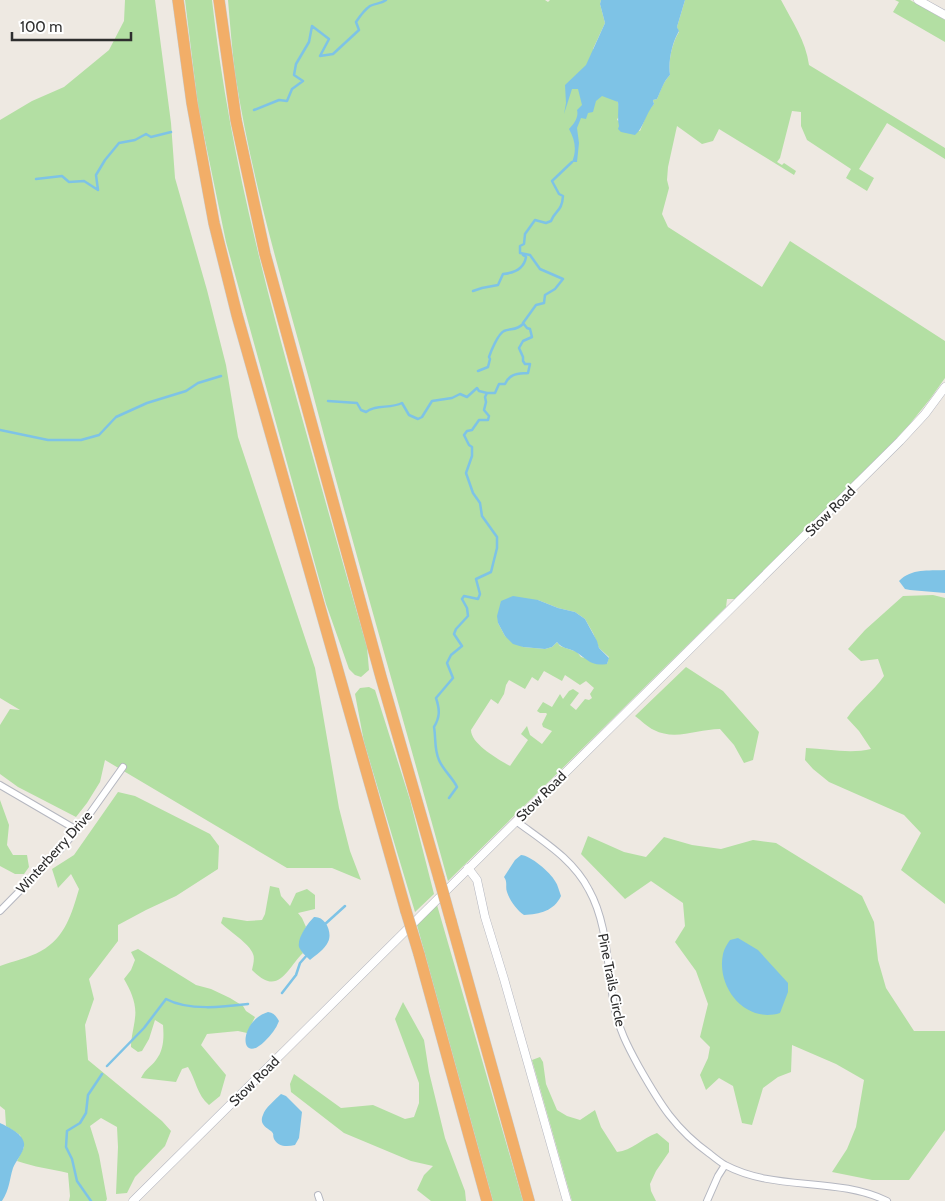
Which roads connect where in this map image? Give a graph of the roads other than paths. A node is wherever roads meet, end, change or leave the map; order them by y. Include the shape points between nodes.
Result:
1 (178, 0) edge
2 (219, 0) edge
3 (918, 0) edge
4 (945, 15) edge
5 (945, 387) edge
6 (122, 767) dead end
7 (0, 784) edge
8 (516, 821) junction
9 (77, 830) junction
10 (468, 868) junction
11 (0, 911) edge
12 (725, 1165) junction
13 (133, 1201) edge
14 (487, 1201) edge
15 (529, 1201) edge
16 (567, 1201) edge
17 (707, 1201) edge
18 (887, 1201) edge

1 - 14 highway, bridge via 192,103 214,223
2 - 15 highway, bridge via 236,120 265,254
3 - 4 street
5 - 8 street, Stow Road via 902,440
6 - 9 street, Winterberry Drive
7 - 9 street
8 - 10 street, Stow Road
8 - 12 street, Pine Trails Circle via 564,856 590,891 604,935 614,1006 624,1039 655,1096 674,1122 691,1141
9 - 11 street, Winterberry Drive
10 - 13 street, Stow Road
10 - 16 street via 477,880
12 - 17 street
12 - 18 street, Pine Trails Circle via 777,1181 836,1186

